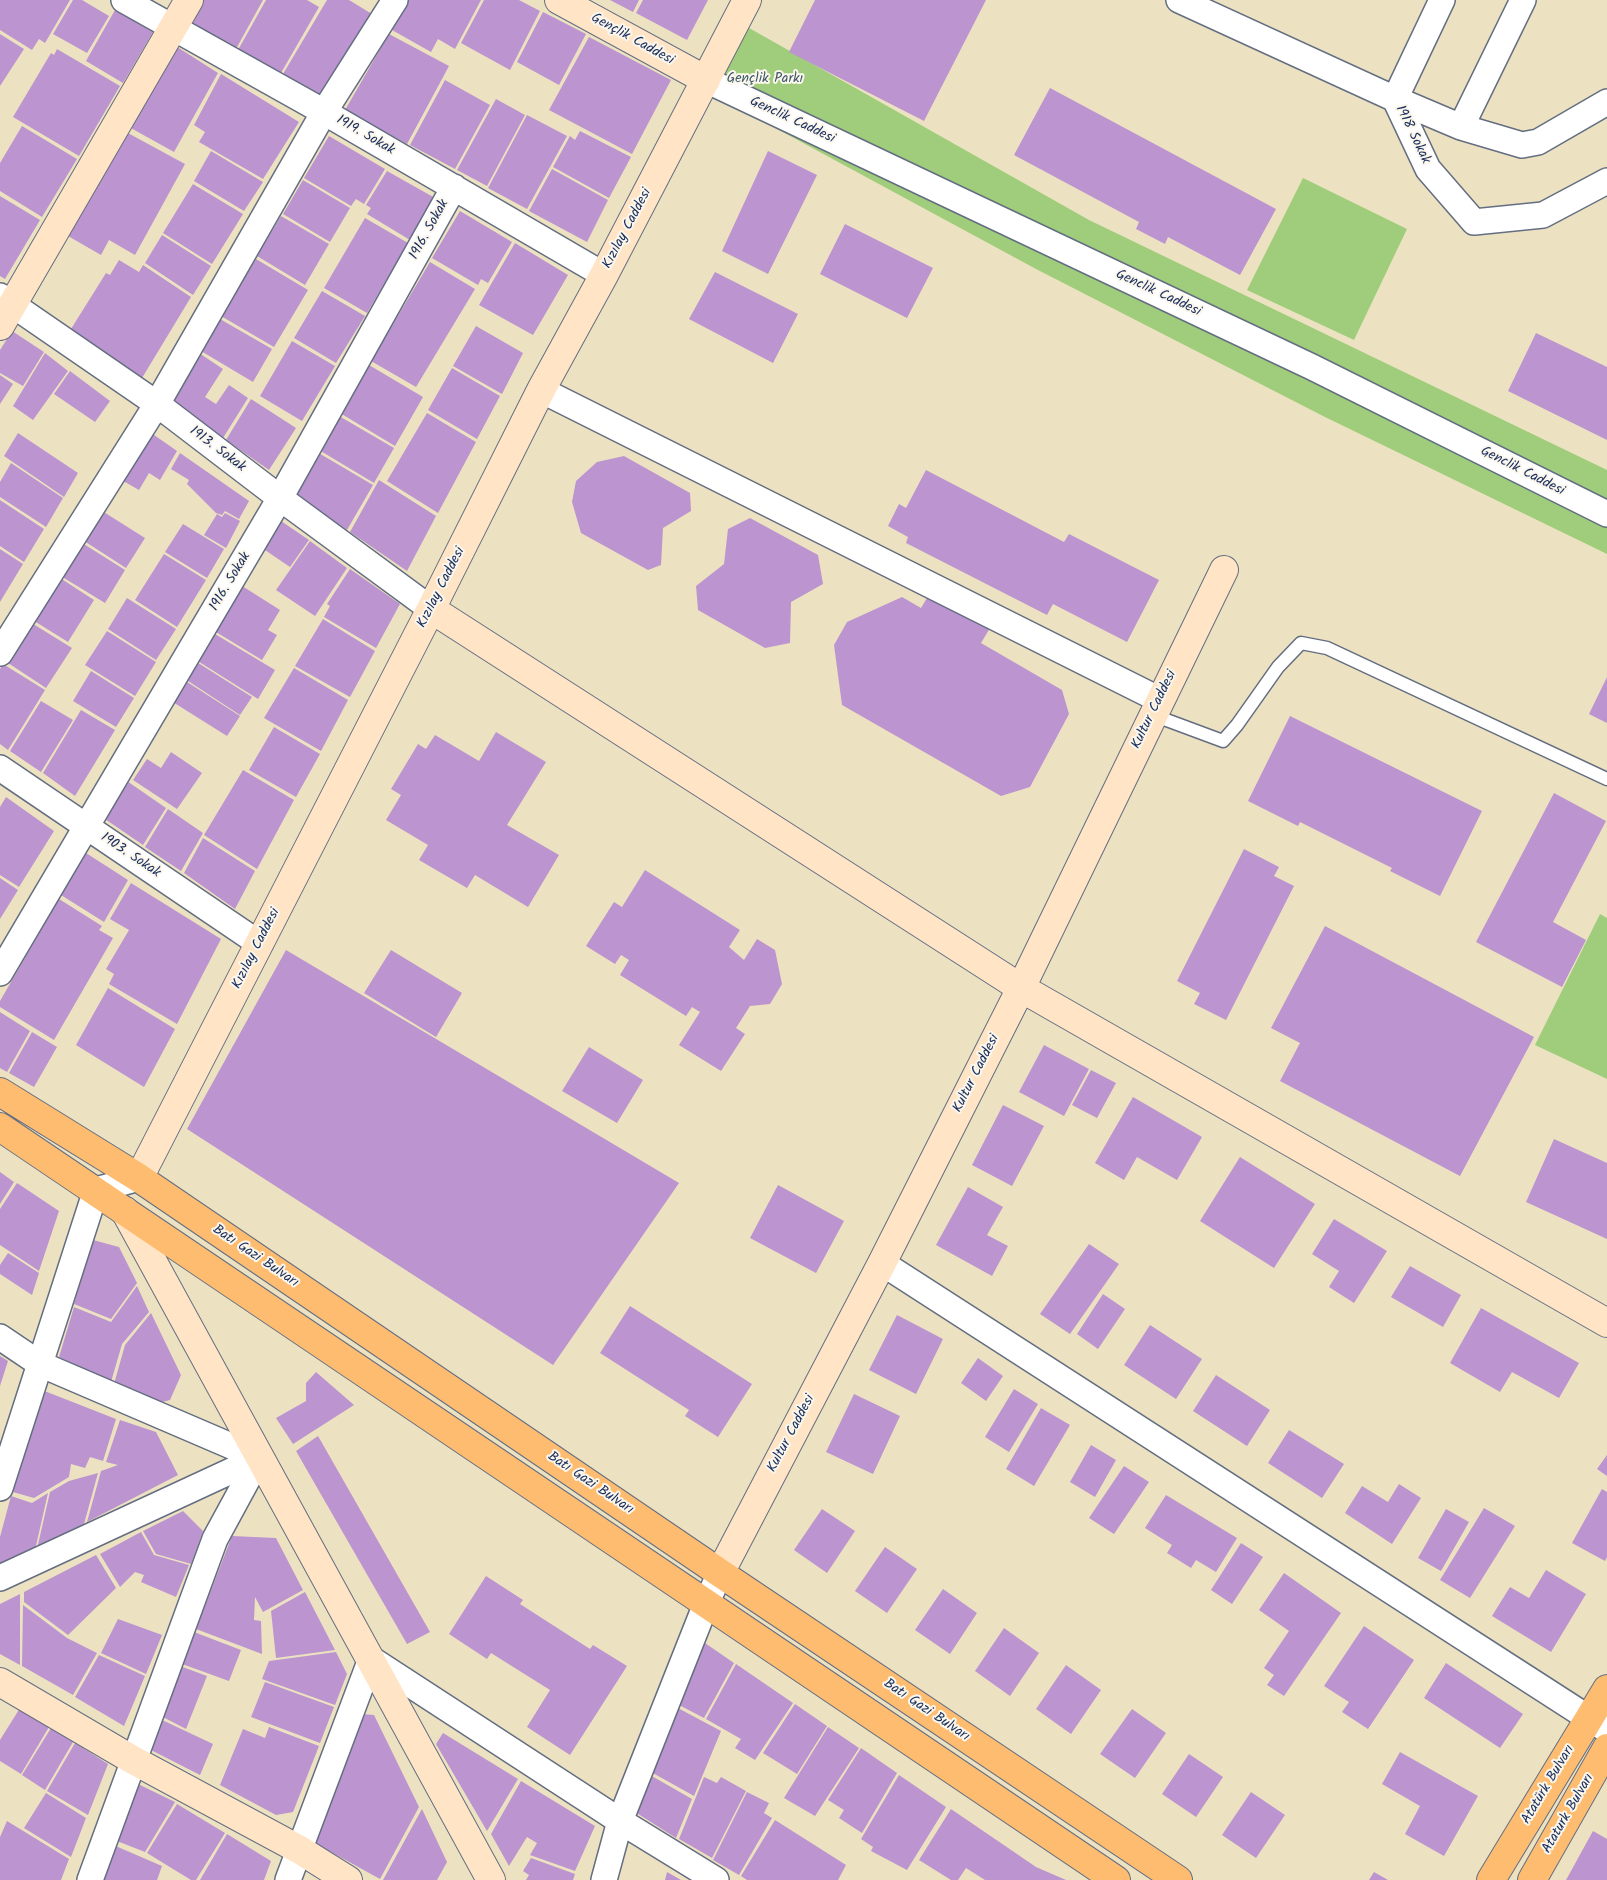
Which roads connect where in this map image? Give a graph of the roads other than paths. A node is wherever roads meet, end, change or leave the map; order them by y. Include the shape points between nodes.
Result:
1 (124, 0) edge
2 (189, 0) edge
3 (395, 0) edge
4 (559, 0) edge
5 (747, 0) edge
6 (1179, 0) edge
7 (1442, 0) edge
8 (1523, 0) edge
9 (174, 27) junction
10 (706, 80) junction
11 (1395, 99) junction
12 (1607, 102) edge
13 (324, 112) junction
14 (1460, 127) junction
15 (1607, 181) edge
16 (454, 187) junction
17 (604, 275) junction
18 (4, 309) edge
19 (541, 390) junction
20 (157, 404) junction
21 (280, 498) junction
22 (1607, 514) edge
23 (1224, 570) dead end
24 (432, 609) junction
25 (0, 653) edge
26 (1156, 707) junction
27 (0, 768) edge
28 (1607, 779) edge
29 (87, 827) junction
30 (260, 944) junction
31 (0, 973) edge
32 (1020, 988) junction
33 (0, 1092) edge
34 (0, 1127) edge
35 (139, 1178) junction
36 (96, 1190) junction
37 (125, 1211) junction
38 (882, 1263) junction
39 (1607, 1323) edge
40 (0, 1337) edge
41 (40, 1364) junction
42 (260, 1458) junction
43 (0, 1488) edge
44 (720, 1573) junction
45 (0, 1578) edge
46 (706, 1604) junction
47 (371, 1659) junction
48 (0, 1682) edge
49 (1607, 1689) edge
50 (1598, 1724) edge
51 (1607, 1748) edge
52 (133, 1760) junction
53 (620, 1821) junction
54 (300, 1850) junction
55 (1099, 1875) edge
56 (90, 1880) edge
57 (288, 1880) edge
58 (348, 1880) edge
59 (491, 1880) edge
60 (604, 1880) edge
61 (716, 1880) edge
62 (1178, 1880) edge
63 (1491, 1880) edge
64 (1532, 1880) edge

1 - 9 street, 1919. Sokak
2 - 9 street
3 - 13 street
4 - 10 street, Gençlik Caddesi
5 - 10 street, Kızılay Caddesi
6 - 11 street
7 - 11 street
8 - 14 street
9 - 13 street, 1919. Sokak
9 - 18 street
10 - 17 street, Kızılay Caddesi
10 - 22 street, Genclik Caddesi via 1312,367
11 - 14 street
11 - 15 street, 1918 Sokak via 1428,169 1474,222 1543,215
12 - 14 street via 1538,142 1522,146
13 - 16 street, 1919. Sokak
13 - 20 street
16 - 17 street, 1919. Sokak
16 - 21 street, 1916. Sokak
17 - 19 street, Kızılay Caddesi
18 - 20 street, 1913. Sokak
19 - 24 street, Kızılay Caddesi
19 - 26 street
20 - 21 street, 1913. Sokak
20 - 25 street
21 - 24 street, 1913. Sokak
21 - 29 street, 1916. Sokak
23 - 26 street, Kultur Caddesi
24 - 30 street, Kızılay Caddesi
24 - 32 street
26 - 28 lane via 1223,741 1278,667 1300,644 1327,648
26 - 32 street, Kultur Caddesi
27 - 29 street, 1903. Sokak
29 - 30 street, 1903. Sokak
29 - 31 street, 1916. Sokak
30 - 35 street, Kızılay Caddesi
32 - 38 street, Kultur Caddesi
32 - 39 street
33 - 35 main road, Batı Gazi Bulvarı
34 - 36 main road
35 - 36 street
35 - 44 main road, Batı Gazi Bulvarı
36 - 37 main road
36 - 41 street
37 - 42 street
37 - 46 main road
38 - 44 street, Kultur Caddesi
38 - 50 street
40 - 41 street
41 - 42 street
41 - 43 street
42 - 45 street
42 - 47 street
42 - 52 street via 215,1539
44 - 46 street
44 - 62 main road, Batı Gazi Bulvarı
46 - 53 street
46 - 55 main road
47 - 53 street
47 - 54 street
47 - 59 street
48 - 52 street
49 - 50 main road, Atatürk Bulvarı
50 - 63 main road, Atatürk Bulvarı
51 - 64 main road, Ataturk Bulvarı
52 - 54 street
52 - 56 street
53 - 60 street
53 - 61 street
54 - 57 street
54 - 58 street

